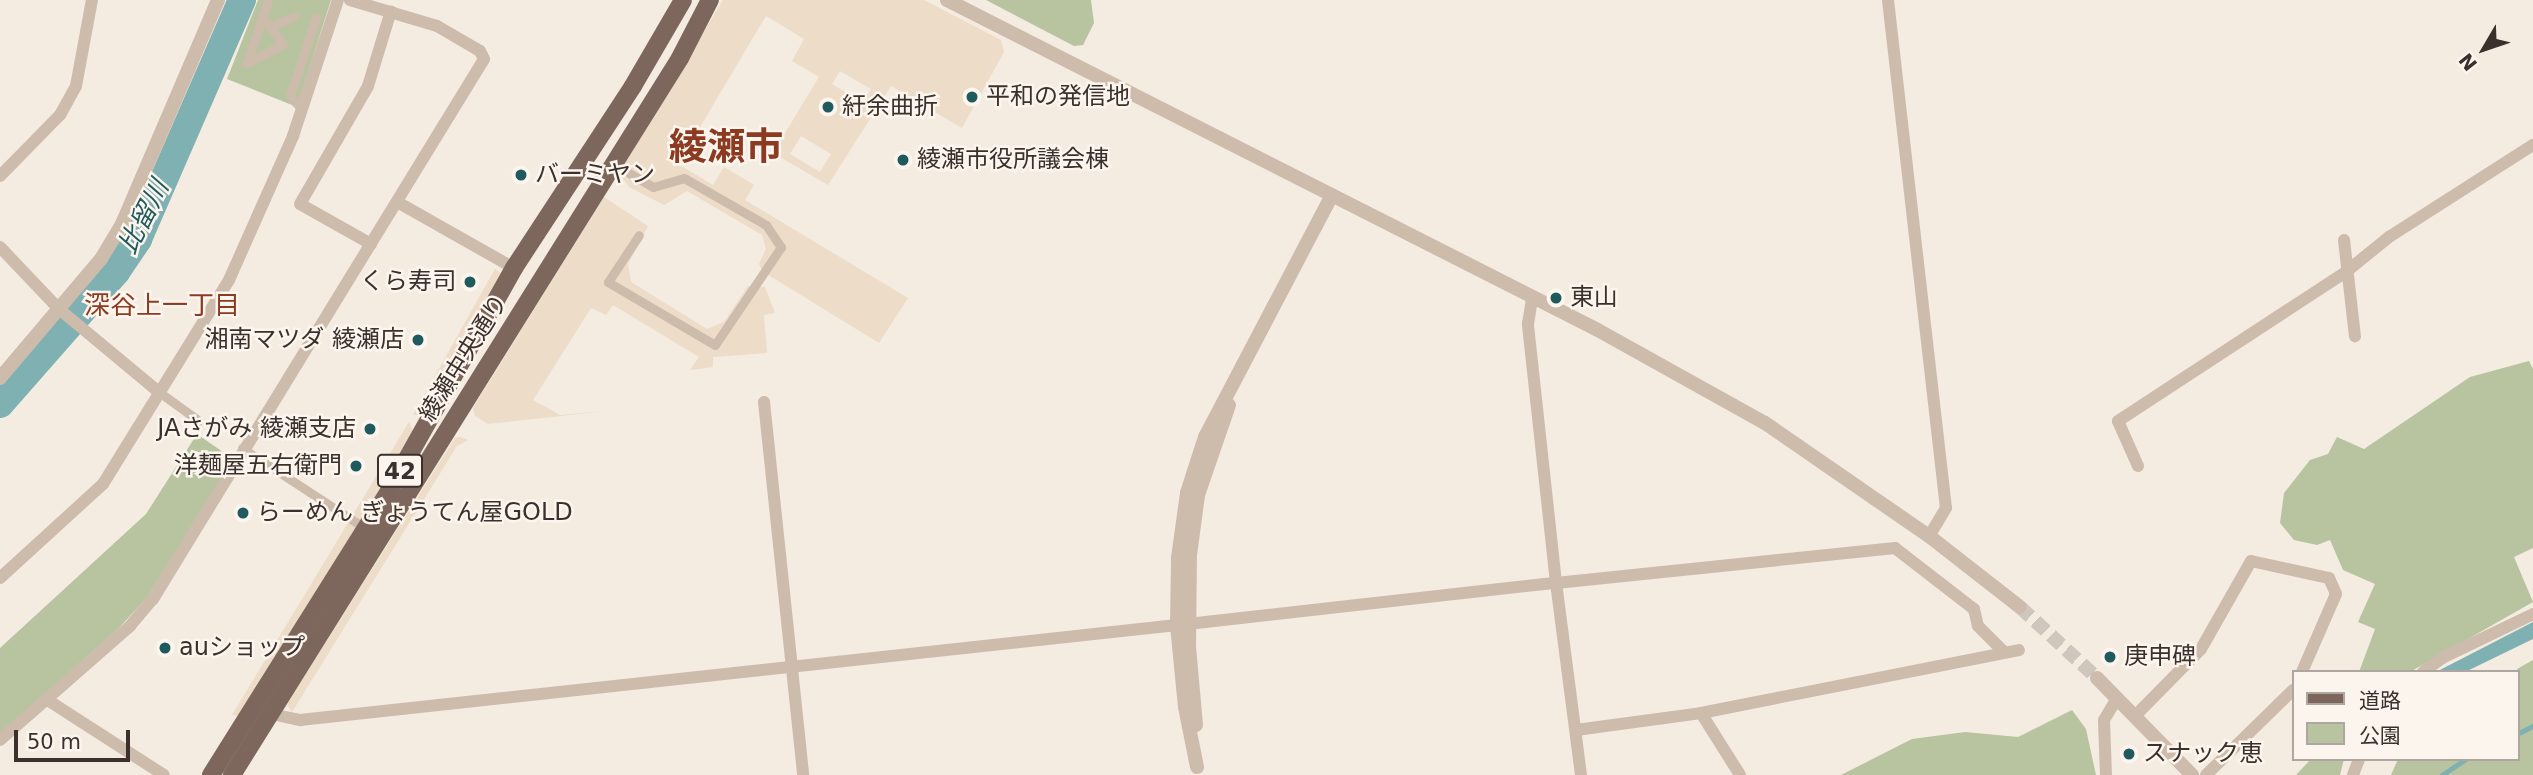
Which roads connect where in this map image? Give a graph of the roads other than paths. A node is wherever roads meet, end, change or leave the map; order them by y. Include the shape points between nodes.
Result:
1 (92, 0) edge
2 (218, 0) edge
3 (268, 0) edge
4 (338, 0) edge
5 (350, 0) edge
6 (683, 0) edge
7 (710, 0) edge
8 (947, 0) edge
9 (1888, 0) edge
10 (391, 10) junction
11 (262, 16) junction
12 (294, 16) dead end
13 (316, 18) dead end
14 (272, 26) junction
15 (298, 105) dead end
16 (2533, 145) edge
17 (629, 173) dead end
18 (0, 176) edge
19 (1332, 195) junction
20 (398, 203) junction
21 (639, 235) dead end
22 (2344, 240) dead end
23 (371, 243) junction
24 (0, 247) edge
25 (513, 268) junction
26 (2347, 271) junction
27 (1532, 298) junction
28 (63, 313) junction
29 (2355, 336) dead end
30 (0, 379) edge
31 (159, 391) junction
32 (764, 402) dead end
33 (199, 421) dead end
34 (242, 448) junction
35 (2138, 467) dead end
36 (357, 523) dead end
37 (1929, 536) junction
38 (0, 579) edge
39 (1556, 583) junction
40 (2020, 607) tunnel mouth
41 (2533, 614) edge
42 (1183, 625) junction
43 (2019, 650) dead end
44 (2003, 651) junction
45 (792, 666) junction
46 (2303, 670) edge
47 (2426, 670) edge
48 (2097, 678) tunnel mouth
49 (2292, 691) edge
50 (2117, 698) junction
51 (46, 699) junction
52 (1701, 713) junction
53 (271, 714) junction
54 (2135, 716) junction
55 (1576, 730) junction
56 (0, 740) edge
57 (1198, 771) edge
58 (163, 775) edge
59 (211, 775) edge
60 (232, 775) edge
61 (803, 775) edge
62 (1581, 775) edge
63 (1740, 775) edge
64 (2106, 775) edge
65 (2192, 775) edge
66 (2206, 775) edge

1 - 18 street via 76,86 60,115
2 - 28 street via 122,224
3 - 11 street
4 - 31 street via 293,136 229,280
5 - 10 street
6 - 25 main road, 綾瀬中央通り / 42 via 633,86
7 - 53 main road, 綾瀬中央通り / 42 via 680,58
8 - 19 street
9 - 37 street via 1946,508
10 - 20 street via 437,26 480,51 484,59
10 - 23 street via 368,86 300,204
11 - 14 street
11 - 14 street via 247,63 283,44
12 - 14 street
13 - 15 street via 290,96
16 - 26 street via 2389,237
17 - 21 street via 653,187 684,178 766,225 781,247 715,345 608,282
19 - 27 street
19 - 42 street via 1205,437 1187,493 1178,558
20 - 23 street
20 - 25 street
22 - 26 street
23 - 34 street
24 - 28 street
25 - 59 main road, 綾瀬中央通り / 42 via 386,498
26 - 29 street
26 - 35 street via 2118,421
27 - 37 street via 1765,423
27 - 39 street via 1528,324
28 - 30 street
28 - 31 street
31 - 33 street
31 - 38 street via 103,484
32 - 45 street
34 - 36 street
34 - 51 street via 142,613
37 - 40 street
39 - 42 street
39 - 44 street via 1895,548 1974,609 1978,626
39 - 55 street
41 - 47 street
42 - 45 street
42 - 57 street via 1185,706
43 - 44 street
44 - 52 street
45 - 53 street via 300,720
45 - 61 street
46 - 54 street via 2336,594 2329,578 2250,561 2201,649
48 - 50 street
49 - 66 street
50 - 54 street
50 - 64 street via 2104,720
51 - 56 street
51 - 58 street
52 - 55 street
52 - 63 street
53 - 60 main road, 綾瀬中央通り / 42
54 - 65 street
55 - 62 street

